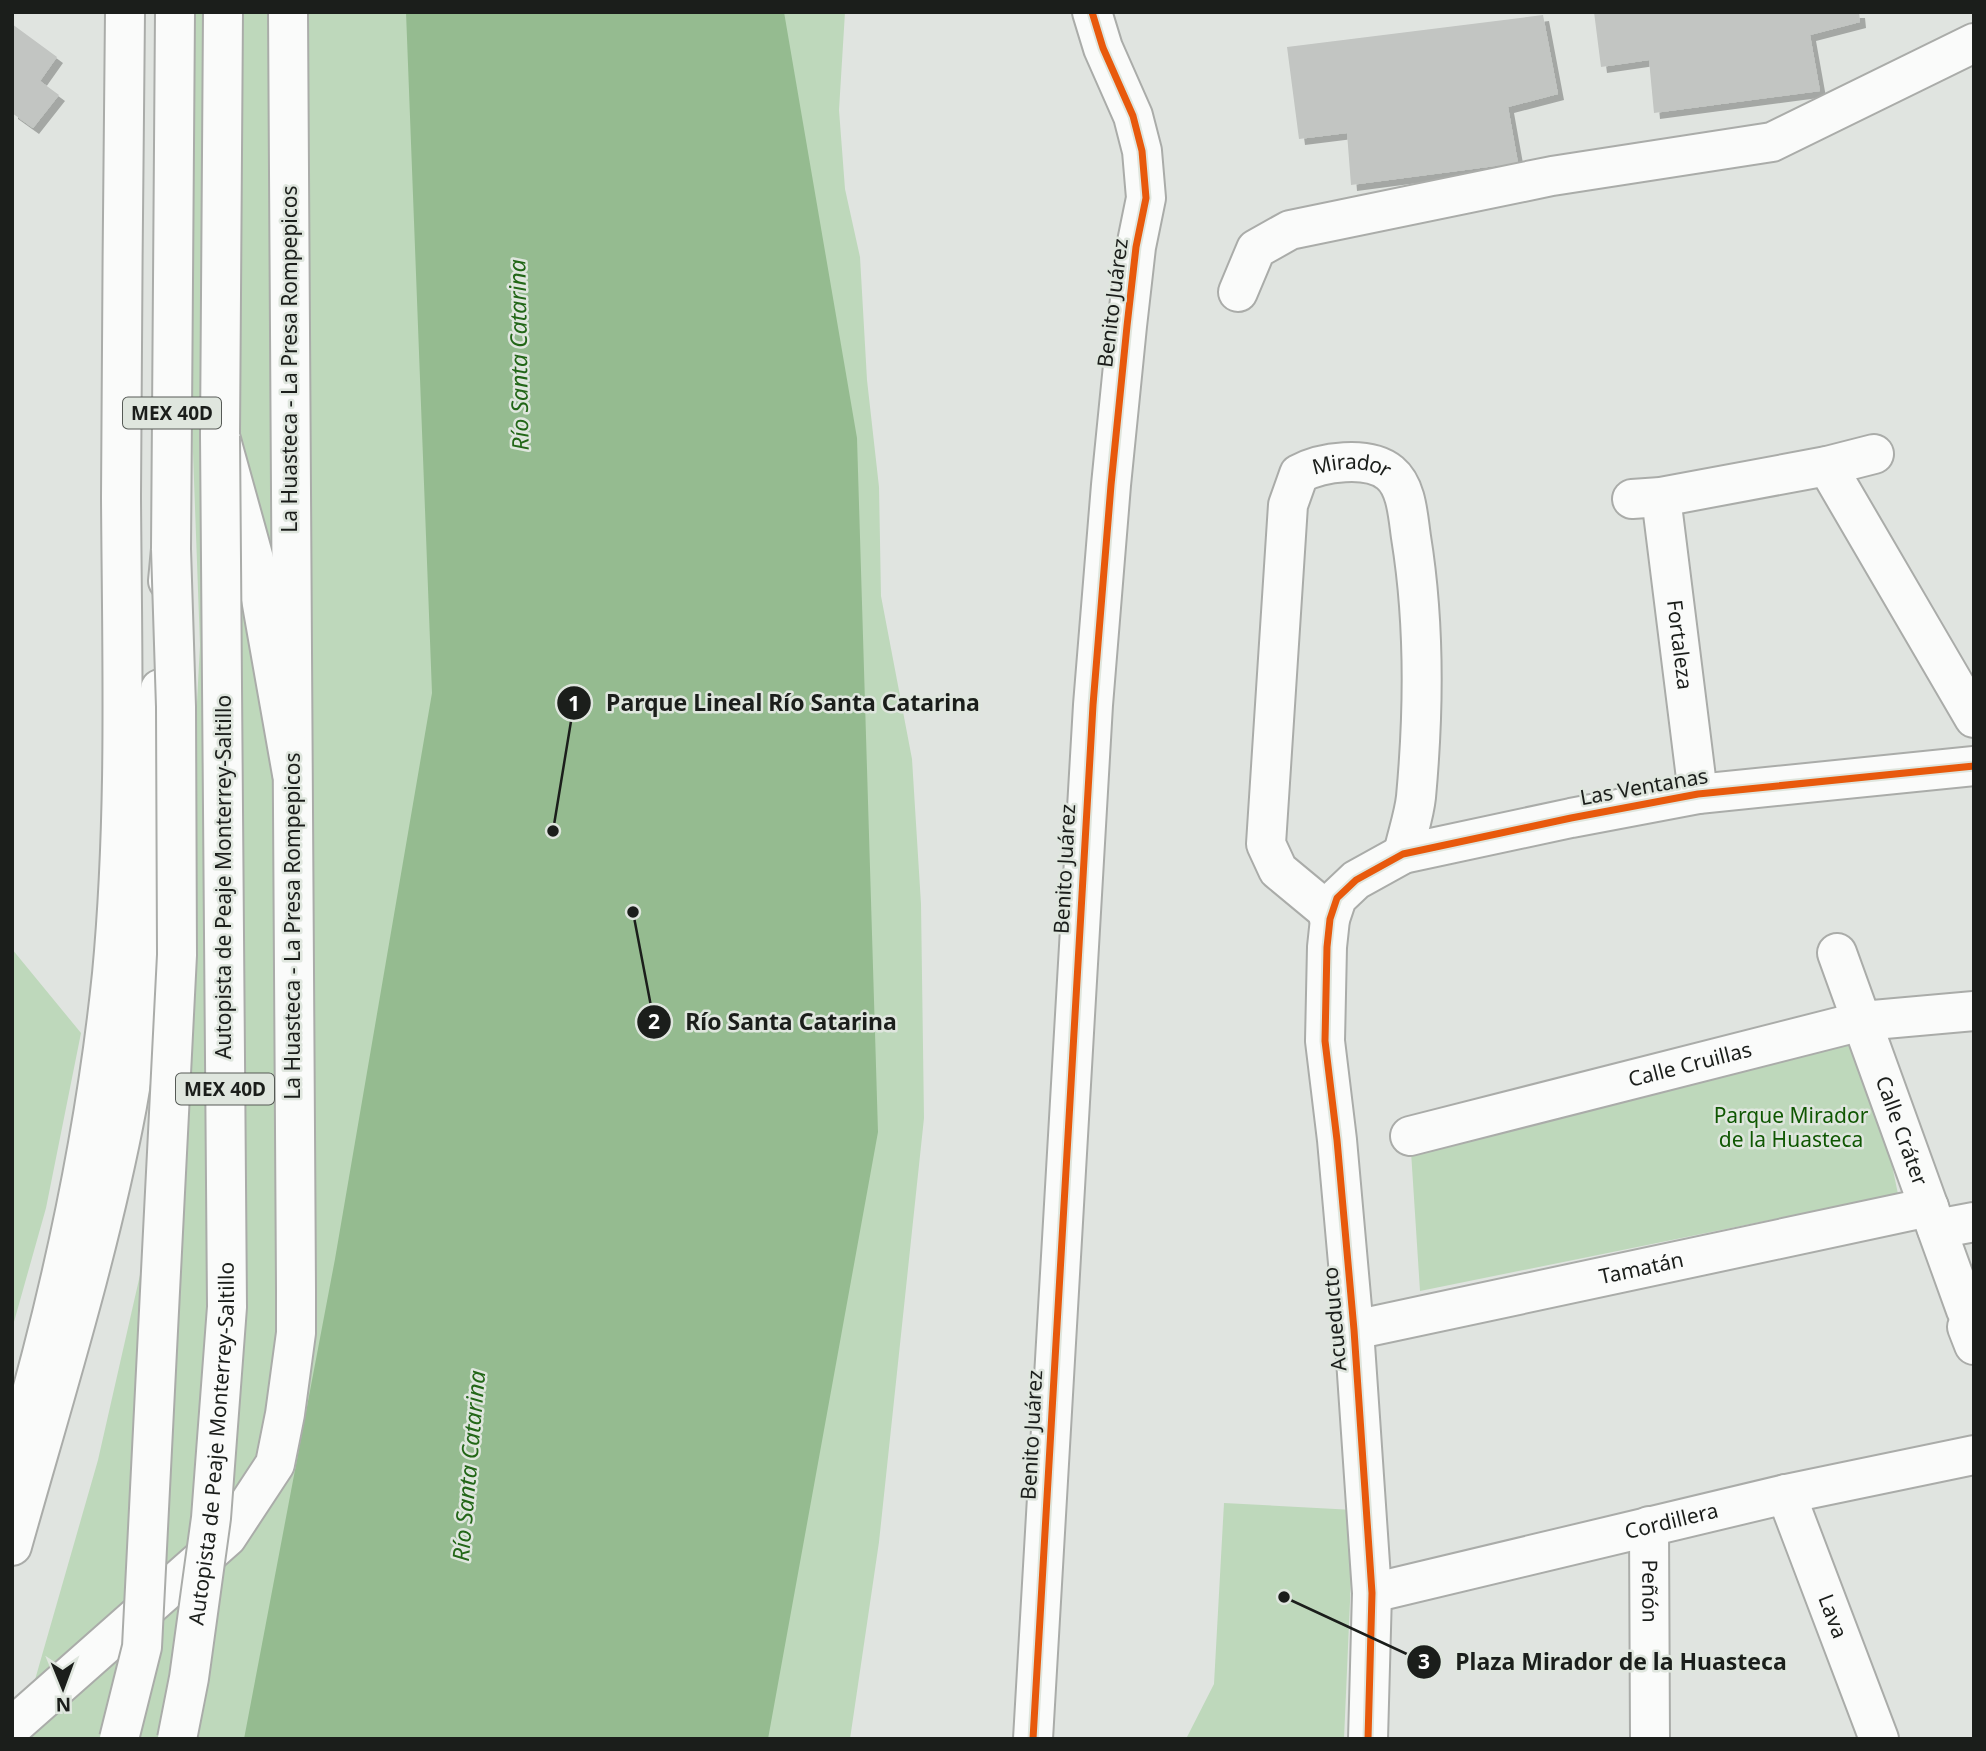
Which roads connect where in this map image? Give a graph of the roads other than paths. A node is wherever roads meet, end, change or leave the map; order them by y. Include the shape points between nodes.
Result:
1 (125, 12) edge
2 (175, 12) edge
3 (223, 12) edge
4 (288, 12) edge
5 (1092, 12) edge
6 (1974, 43) edge
7 (1238, 292) dead end
8 (220, 436) junction
9 (1874, 454) dead end
10 (1826, 466) junction
11 (172, 549) junction
12 (1974, 718) edge
13 (1974, 766) edge
14 (292, 774) junction
15 (1698, 794) junction
16 (1403, 854) junction
17 (1333, 908) junction
18 (1837, 953) dead end
19 (1974, 1011) edge
20 (1862, 1021) junction
21 (1410, 1136) dead end
22 (1933, 1218) junction
23 (1974, 1222) edge
24 (1969, 1327) edge
25 (1354, 1330) junction
26 (1974, 1455) edge
27 (12, 1462) edge
28 (1786, 1494) junction
29 (1649, 1526) junction
30 (12, 1546) edge
31 (1372, 1593) junction
32 (12, 1727) edge
33 (119, 1739) edge
34 (177, 1739) edge
35 (1033, 1739) edge
36 (1368, 1739) edge
37 (1650, 1739) edge
38 (1879, 1739) edge

1 - 27 main road via 124,736 112,973 99,1080 66,1262
2 - 11 main road, MEX 40D
3 - 8 main road, Autopista de Peaje Monterrey-Saltillo / MEX 40D
4 - 14 main road, La Huasteca - La Presa Rompepicos
5 - 35 main road, Benito Juárez via 1133,116 1146,198 1124,352 1093,705
6 - 7 main road via 1772,142 1552,176 1290,230 1256,249
8 - 14 main road via 254,559
8 - 34 main road, Autopista de Peaje Monterrey-Saltillo / MEX 40D, bridge via 227,1307 211,1518 190,1678
9 - 10 main road, Fortaleza
10 - 12 main road
10 - 15 main road, Fortaleza via 1647,498
11 - 30 main road, MEX 40D via 162,643 141,1008 127,1104 111,1183
11 - 33 main road, MEX 40D, bridge via 177,955 142,1647
13 - 15 main road, Las Ventanas
14 - 32 main road, La Huasteca - La Presa Rompepicos via 296,1333 275,1465 228,1537
15 - 16 main road, Las Ventanas
16 - 17 main road, Las Ventanas via 1356,880
16 - 17 main road, Mirador via 1416,799 1422,659 1418,578 1406,504 1390,473 1375,466 1327,463 1298,474 1288,505 1266,844 1278,870 1325,909
17 - 25 main road, Acueducto via 1325,1041
18 - 20 main road, Calle Cráter
19 - 20 main road, Calle Cruillas
20 - 21 main road, Calle Cruillas
20 - 22 main road, Calle Cráter
22 - 23 main road, Tamatán
22 - 24 main road, Calle Cráter
22 - 25 main road, Tamatán
25 - 31 main road, Acueducto
26 - 28 main road, Cordillera
28 - 29 main road, Cordillera
28 - 38 main road, Lava
29 - 31 main road, Cordillera
29 - 37 main road, Peñón
31 - 36 main road, Acueducto

